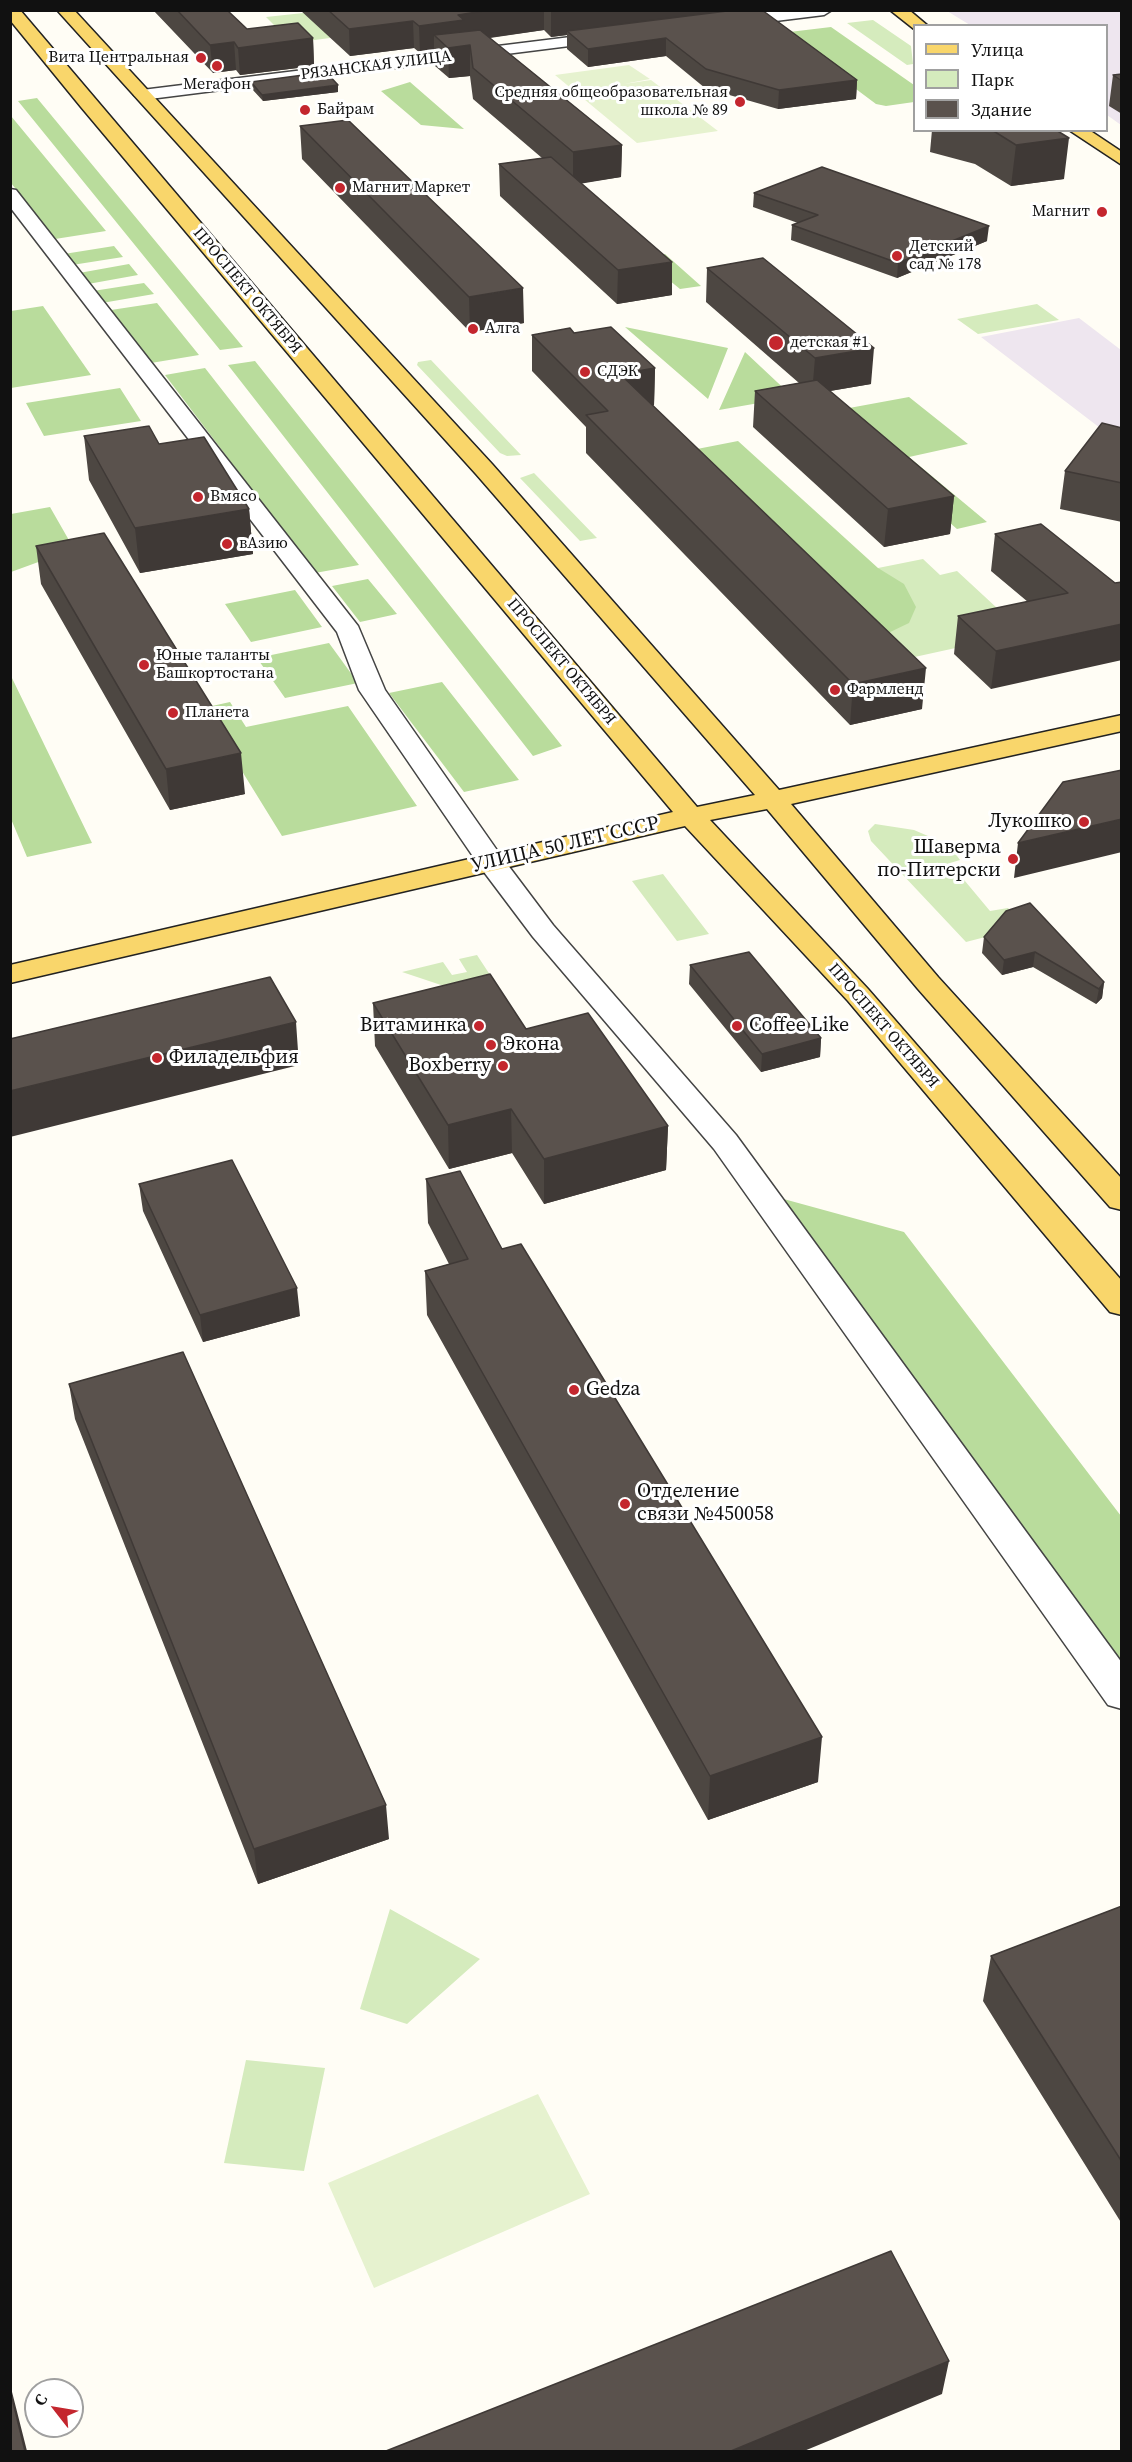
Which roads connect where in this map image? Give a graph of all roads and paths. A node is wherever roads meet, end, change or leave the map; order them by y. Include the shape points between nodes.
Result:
1 (11, 10) edge
2 (65, 10) edge
3 (824, 10) edge
4 (898, 10) edge
5 (711, 24) edge
6 (917, 24) edge
7 (632, 34) edge
8 (142, 95) junction
9 (1080, 132) edge
10 (1122, 160) edge
11 (10, 194) edge
12 (1122, 723) edge
13 (773, 799) junction
14 (691, 816) junction
15 (491, 862) junction
16 (10, 974) edge
17 (1122, 1200) edge
18 (1122, 1304) edge
19 (1122, 1694) edge

1 - 14 main road, ПРОСПЕКТ ОКТЯБРЯ
2 - 8 main road
3 - 5 street
4 - 6 main road
7 - 8 street, РЯЗАНСКАЯ УЛИЦА
8 - 13 main road via 388,362
9 - 10 main road
11 - 15 street via 349,630 372,690
12 - 13 main road, УЛИЦА 50 ЛЕТ СССР
13 - 14 main road, УЛИЦА 50 ЛЕТ СССР
13 - 17 main road via 928,983
14 - 15 main road, УЛИЦА 50 ЛЕТ СССР
14 - 18 main road, ПРОСПЕКТ ОКТЯБРЯ via 858,995
15 - 16 main road, УЛИЦА 50 ЛЕТ СССР
15 - 19 street via 543,931 725,1142

